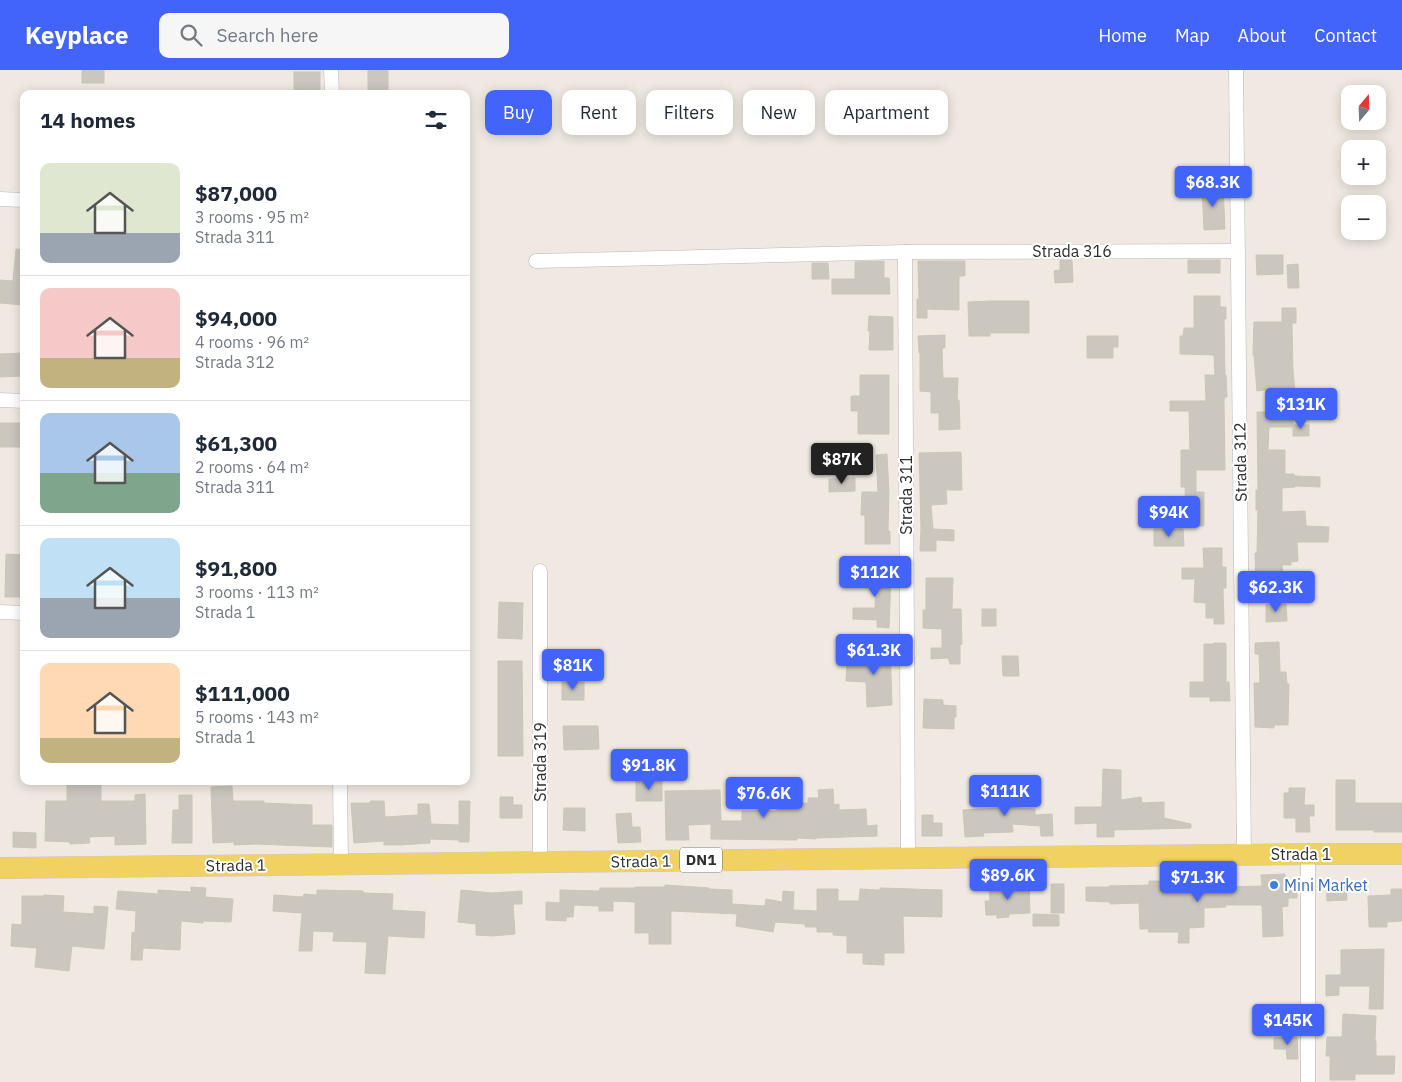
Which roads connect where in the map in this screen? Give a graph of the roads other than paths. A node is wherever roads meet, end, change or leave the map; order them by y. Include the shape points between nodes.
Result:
1 (332, 70) edge
2 (1236, 70) edge
3 (332, 90) edge
4 (0, 199) edge
5 (20, 200) edge
6 (1238, 251) junction
7 (905, 252) junction
8 (536, 260) dead end
9 (0, 400) edge
10 (20, 401) edge
11 (540, 571) dead end
12 (0, 612) edge
13 (20, 613) edge
14 (340, 785) edge
15 (1244, 854) junction
16 (1308, 854) junction
17 (1402, 854) edge
18 (908, 858) junction
19 (540, 862) junction
20 (341, 864) junction
21 (0, 868) edge
22 (1308, 1082) edge

1 - 3 street
2 - 6 street, Strada 312
4 - 5 street
6 - 7 street, Strada 316
6 - 15 street, Strada 312
7 - 8 street, Strada 316
7 - 18 street, Strada 311
9 - 10 street
11 - 19 street, Strada 319
12 - 13 street
14 - 20 street
15 - 16 main road, Strada 1 / DN1
15 - 18 main road, Strada 1 / DN1
16 - 17 main road, Strada 1 / DN1
16 - 22 street
18 - 19 main road, Strada 1 / DN1
19 - 20 main road, Strada 1 / DN1
20 - 21 main road, Strada 1 / DN1

